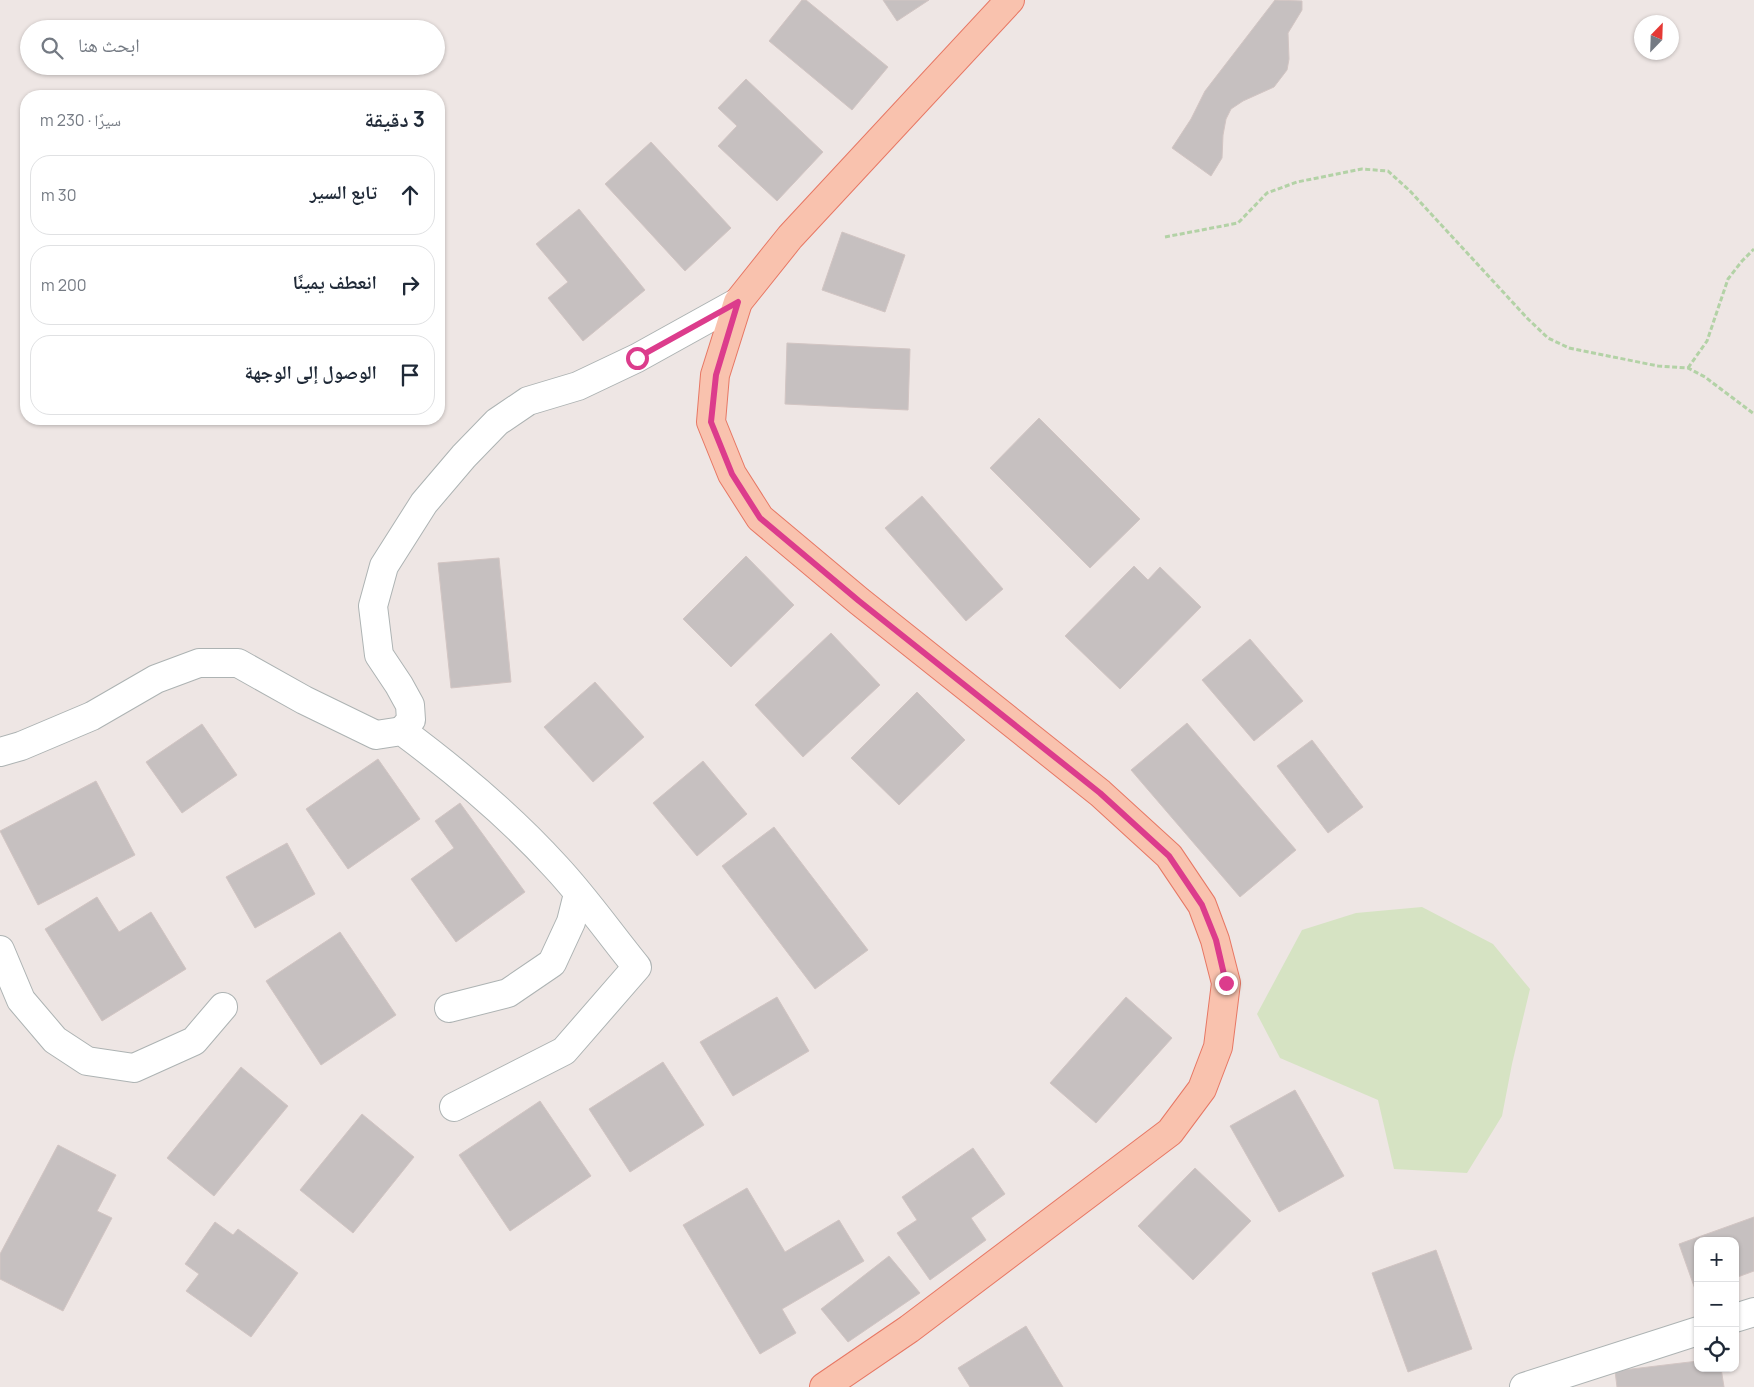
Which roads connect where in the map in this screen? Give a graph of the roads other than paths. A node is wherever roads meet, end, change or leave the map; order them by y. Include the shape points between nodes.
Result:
1 (1010, 0) edge
2 (738, 302) junction
3 (402, 731) junction
4 (0, 752) edge
5 (578, 894) junction
6 (0, 950) edge
7 (223, 1007) dead end
8 (449, 1008) dead end
9 (454, 1107) dead end
10 (1754, 1312) edge
11 (1739, 1317) edge
12 (1694, 1332) edge
13 (824, 1387) edge
14 (1524, 1387) edge

1 - 2 main road via 790,237
2 - 3 street via 637,358 578,386 528,401 497,422 424,503 384,566 373,606 379,655 410,705 411,720
2 - 13 main road via 716,375 711,422 732,474 760,518 1100,793 1169,856 1202,905 1216,940 1226,983 1218,1047 1202,1089 1170,1132 909,1329
3 - 4 street via 376,735 238,663 199,663 156,679 92,716
3 - 5 street via 497,807
5 - 8 street via 571,922 552,963 508,993
5 - 9 street via 637,967 564,1051
6 - 7 street via 22,1000 55,1040 87,1061 134,1068 194,1041
10 - 11 street
12 - 14 street

